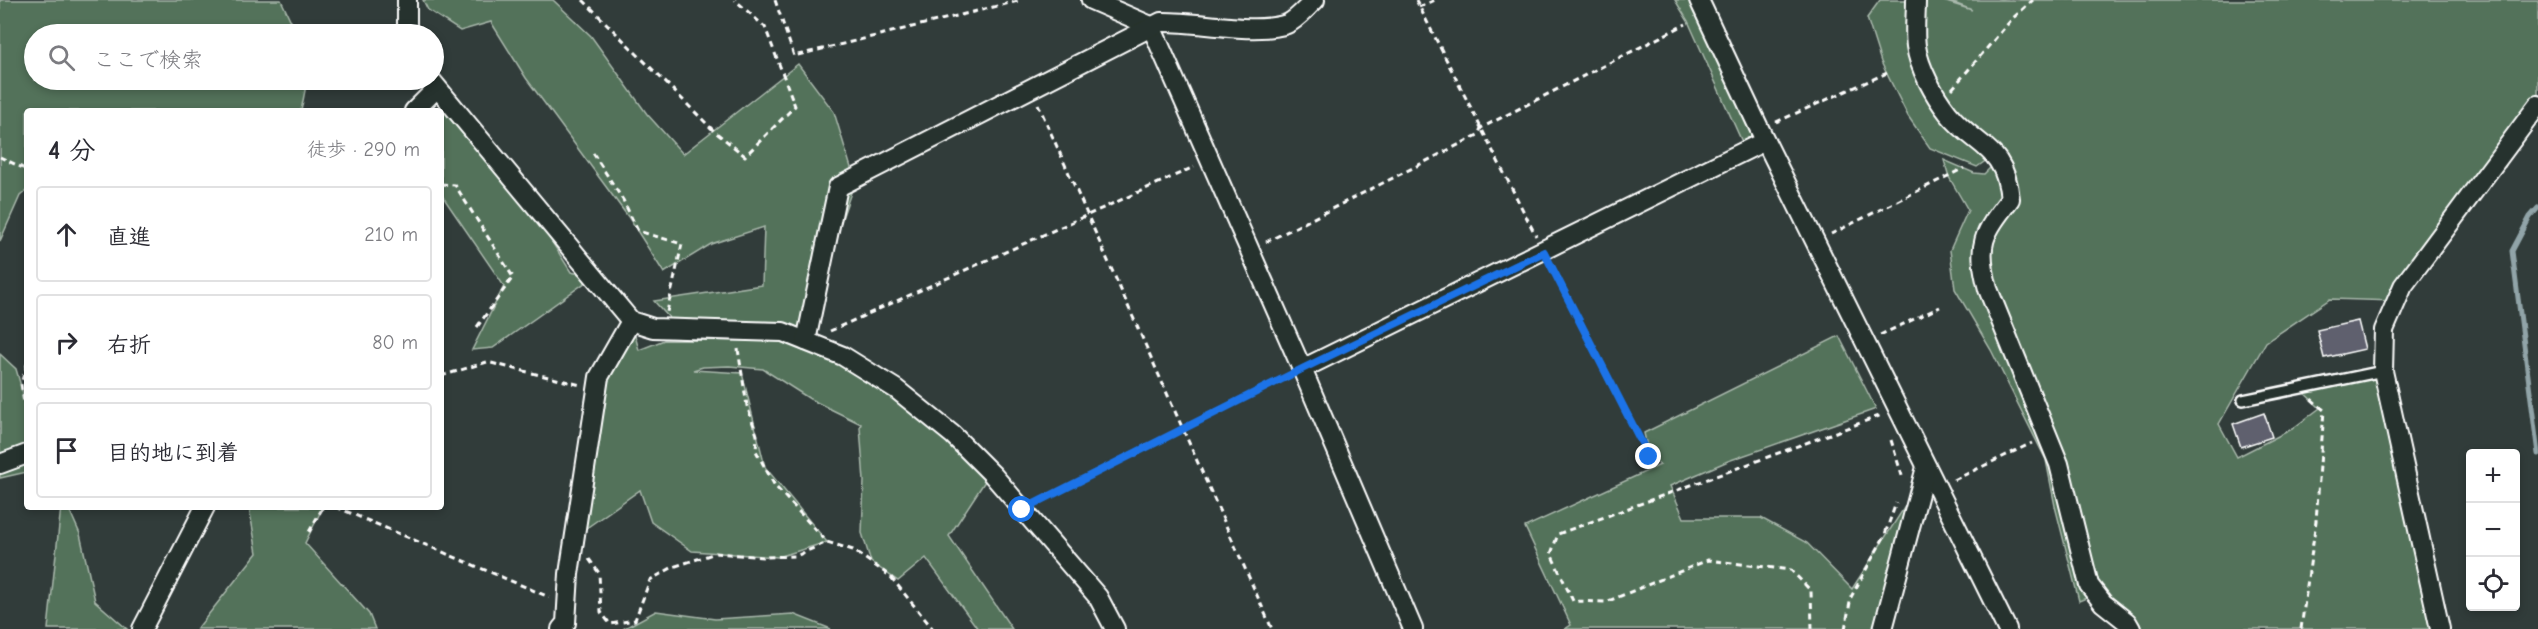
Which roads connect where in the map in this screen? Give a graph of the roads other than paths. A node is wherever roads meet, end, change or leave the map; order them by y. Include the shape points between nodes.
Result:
1 (407, 0) edge
2 (1091, 0) edge
3 (1316, 0) edge
4 (1699, 0) edge
5 (1916, 0) edge
6 (407, 24) edge
7 (1151, 26) junction
8 (429, 90) edge
9 (440, 90) edge
10 (2538, 105) edge
11 (416, 108) edge
12 (1763, 135) junction
13 (631, 321) junction
14 (806, 341) junction
15 (1302, 369) junction
16 (2383, 371) junction
17 (2243, 400) dead end
18 (24, 455) edge
19 (0, 464) edge
20 (1926, 467) junction
21 (203, 510) edge
22 (142, 629) edge
23 (561, 629) edge
24 (1115, 629) edge
25 (1413, 629) edge
26 (1883, 629) edge
27 (2007, 629) edge
28 (2130, 629) edge
29 (2440, 629) edge

1 - 6 street
2 - 7 street
3 - 7 street via 1289,23 1259,29 1187,21 1161,21
4 - 12 street
5 - 28 street via 1916,47 1924,73 1948,113 1994,153 2008,177 2010,199 1983,241 1981,263 1988,289 2059,464 2089,585
7 - 14 street via 838,188
7 - 15 street
8 - 11 street
9 - 13 street
10 - 16 street via 2403,286 2384,330
12 - 15 street via 1544,252
12 - 20 street
13 - 14 street via 653,328 783,332
13 - 23 street via 599,377 566,623
14 - 24 street via 843,356 902,393 953,435 992,474 1098,597
15 - 25 street
16 - 17 lane
16 - 29 street
18 - 19 street
20 - 26 street
20 - 27 street
21 - 22 street

